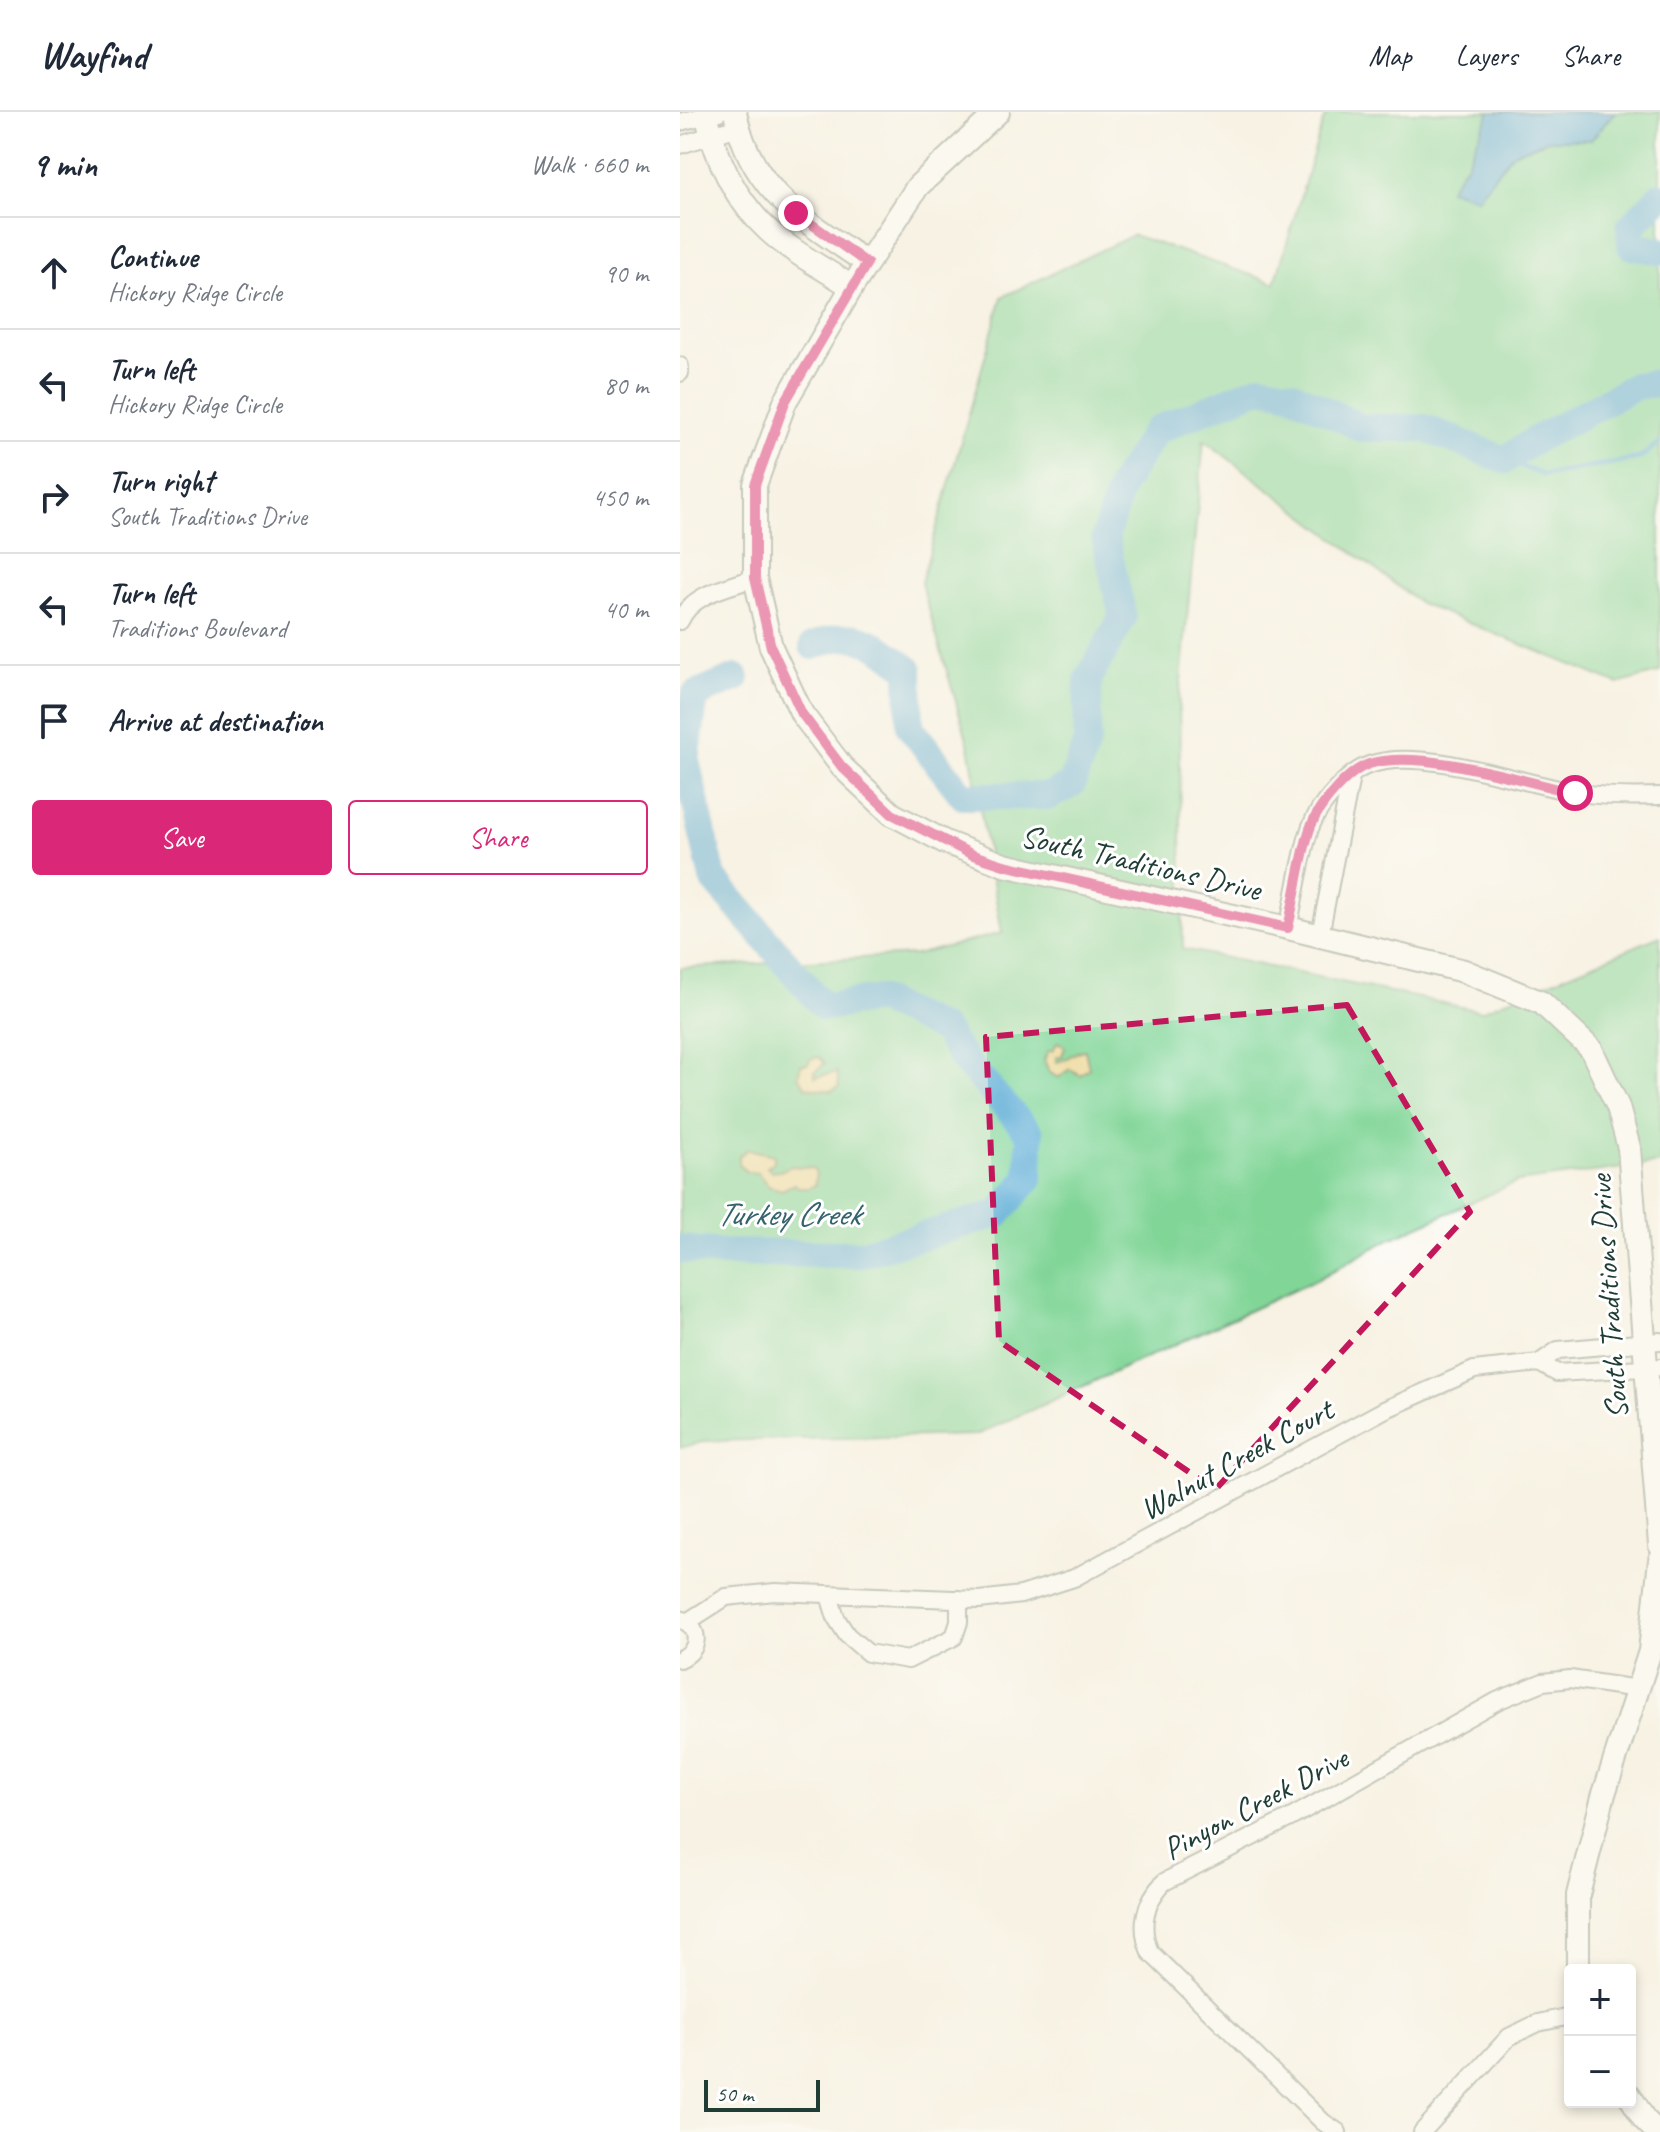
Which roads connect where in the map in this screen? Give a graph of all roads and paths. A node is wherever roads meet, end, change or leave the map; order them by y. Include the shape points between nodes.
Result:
1 (998, 112) edge
2 (711, 119) edge
3 (736, 119) edge
4 (680, 122) edge
5 (680, 145) edge
6 (867, 263) junction
7 (852, 287) junction
8 (680, 366) edge
9 (680, 373) edge
10 (755, 578) junction
11 (680, 621) edge
12 (1351, 777) junction
13 (1660, 796) edge
14 (1288, 928) junction
15 (1320, 935) junction
16 (1651, 1341) edge
17 (1539, 1363) junction
18 (1652, 1368) edge
19 (1660, 1545) edge
20 (1660, 1560) edge
21 (829, 1595) junction
22 (959, 1599) junction
23 (684, 1620) edge
24 (680, 1659) edge
25 (1638, 1689) junction
26 (1578, 1964) edge
27 (1564, 2017) edge
28 (1636, 2106) edge
29 (1338, 2132) edge
30 (1422, 2132) edge
31 (1657, 2132) edge

1 - 6 street, South Traditions Drive via 918,186
2 - 3 street
2 - 4 street
2 - 5 street
2 - 7 street via 736,193 769,231
3 - 6 street via 750,161 770,190
6 - 7 street, South Traditions Drive
7 - 10 street, South Traditions Drive via 785,402 755,485
8 - 9 street
10 - 11 street via 699,599
10 - 14 street, South Traditions Drive via 771,647 802,714 842,767 892,814 1004,865
12 - 13 street via 1368,765 1407,760 1575,793
12 - 14 street via 1338,785 1312,824
12 - 15 street
14 - 15 street, South Traditions Drive
15 - 16 street, South Traditions Drive via 1464,971 1542,1003 1591,1049 1618,1107 1629,1148
16 - 17 street, Walnut Creek Court via 1558,1350
16 - 18 street, South Traditions Drive
17 - 18 street, Walnut Creek Court via 1557,1373
17 - 22 street, Walnut Creek Court via 1474,1370 1384,1410 1074,1578 1021,1595
18 - 19 street, South Traditions Drive
20 - 25 street via 1650,1651
21 - 22 street, Walnut Creek Court
21 - 22 street via 847,1635 868,1653 908,1660 954,1637
21 - 23 street, Walnut Creek Court via 775,1592 726,1597
23 - 24 street, Walnut Creek Court via 696,1634 696,1644
25 - 26 street via 1578,1895
25 - 29 street, Pinyon Creek Drive via 1570,1679 1543,1682 1497,1701 1292,1817 1164,1882 1152,1895 1144,1915 1150,1952
27 - 30 street via 1509,2037
28 - 31 street

